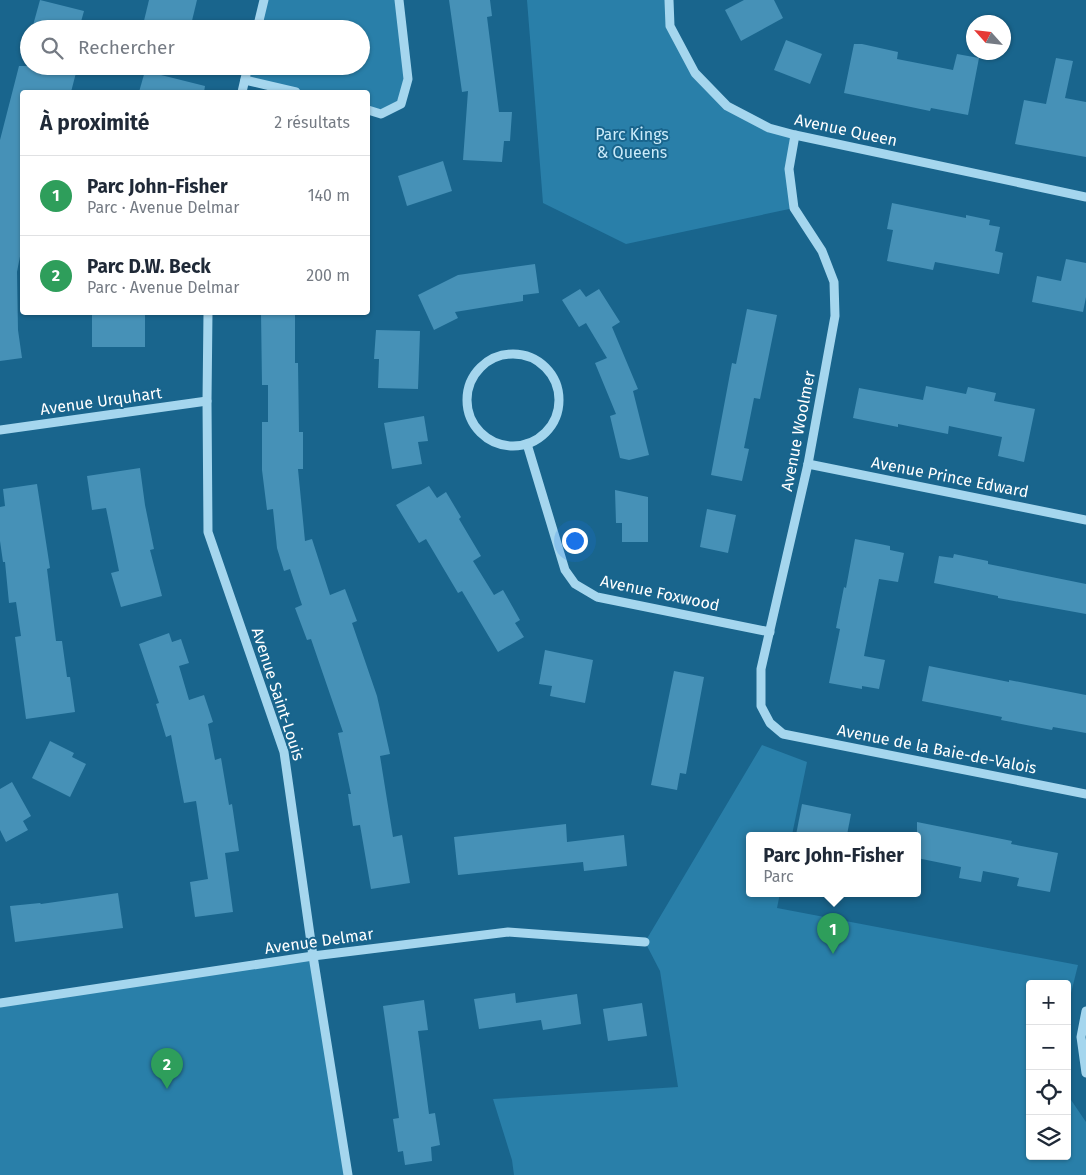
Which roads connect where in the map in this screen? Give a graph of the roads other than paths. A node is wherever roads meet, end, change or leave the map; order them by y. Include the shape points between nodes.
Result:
1 (264, 0) edge
2 (399, 0) edge
3 (668, 0) edge
4 (259, 20) edge
5 (246, 75) edge
6 (245, 80) junction
7 (242, 90) edge
8 (288, 90) edge
9 (370, 111) edge
10 (795, 135) junction
11 (1086, 197) edge
12 (208, 315) edge
13 (207, 401) junction
14 (0, 430) edge
15 (527, 444) junction
16 (808, 464) junction
17 (1086, 520) edge
18 (770, 632) junction
19 (783, 734) joint
20 (1086, 794) edge
21 (645, 942) dead end
22 (313, 956) junction
23 (0, 1002) edge
24 (1086, 1011) edge
25 (1086, 1073) edge
26 (348, 1175) edge

1 - 4 street
2 - 9 street via 408,79 401,104 381,114
3 - 10 street, Avenue Queen via 670,26 695,73 727,106 769,128
5 - 6 street
6 - 7 street
6 - 8 street
10 - 11 street, Avenue Queen
10 - 16 street, Avenue Woolmer via 789,169 794,208 822,251 834,282 835,316
12 - 13 street, Avenue Saint-Louis
13 - 14 street, Avenue Urquhart
13 - 22 street, Avenue Saint-Louis via 208,532 284,752
15 - 15 street via 503,446 489,440 470,418 468,388 474,375 497,356 528,356 542,363 558,389 559,405 555,420 546,433
15 - 18 street, Avenue Foxwood via 565,570 575,584 597,598
16 - 17 street, Avenue Prince Edward
16 - 18 street, Avenue Woolmer
18 - 19 street, Avenue Woolmer via 761,669 762,706 770,723
19 - 20 street, Avenue de la Baie-de-Valois
21 - 22 street, Avenue Delmar via 508,932
22 - 23 street, Avenue Delmar
22 - 26 street, Avenue Saint-Louis
24 - 25 street via 1081,1037

